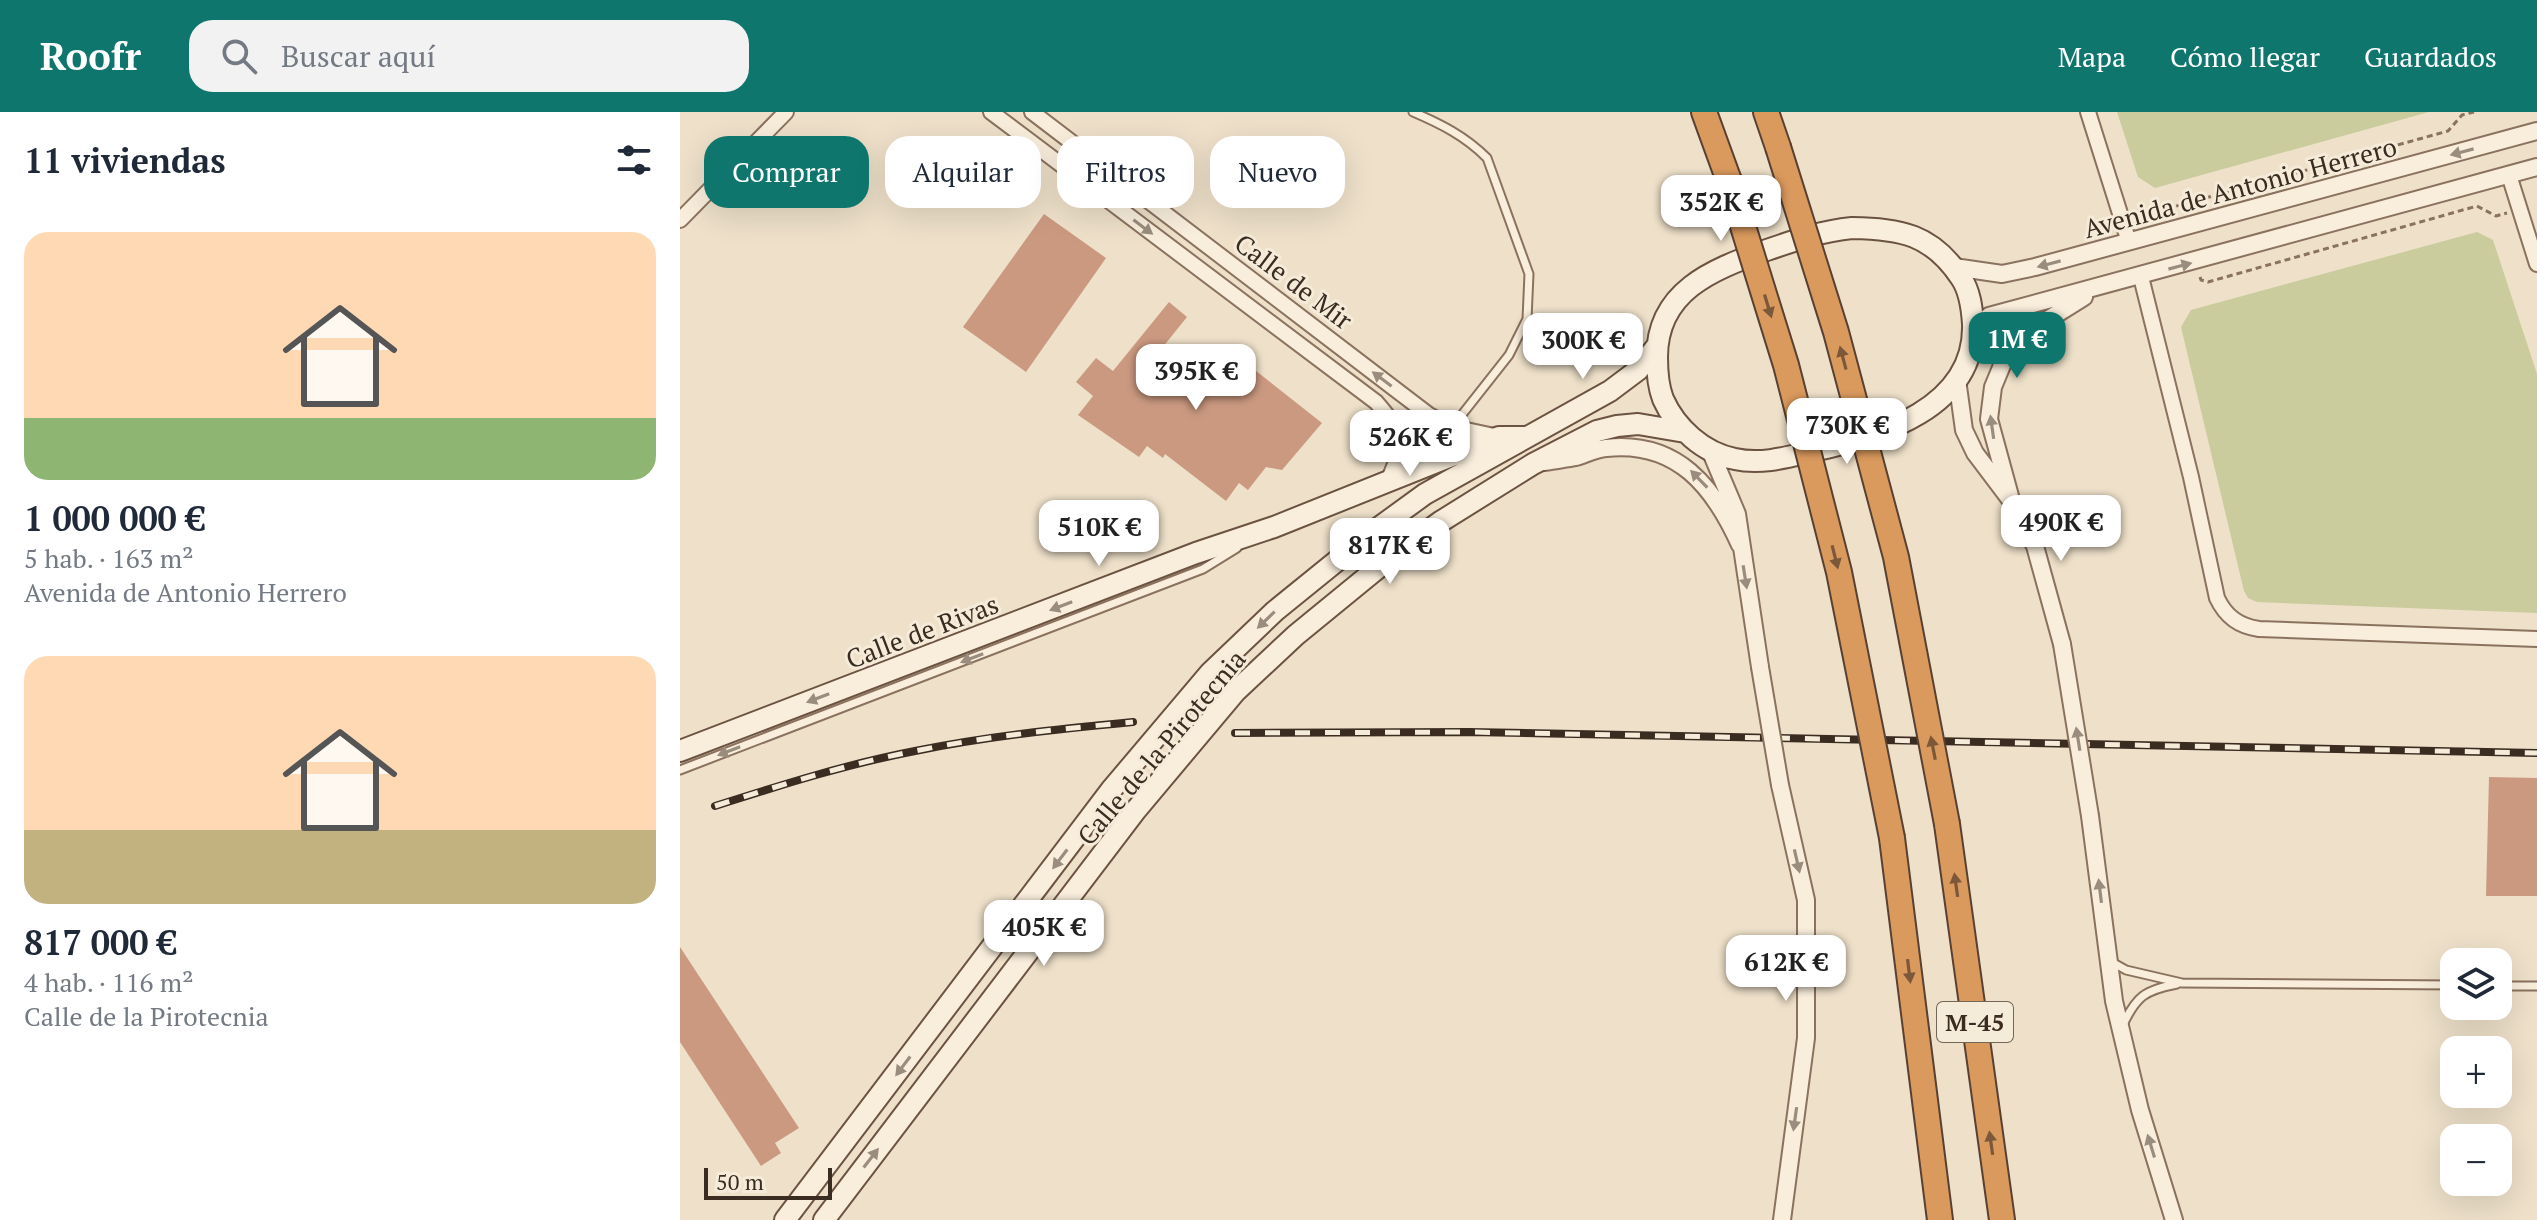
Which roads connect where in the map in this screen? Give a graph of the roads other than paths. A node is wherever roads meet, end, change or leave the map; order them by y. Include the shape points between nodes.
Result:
1 (786, 112) edge
2 (991, 112) edge
3 (1032, 112) edge
4 (1413, 112) edge
5 (1704, 112) edge
6 (1766, 112) edge
7 (2088, 112) edge
8 (2537, 131) edge
9 (2537, 167) edge
10 (2509, 175) junction
11 (680, 220) edge
12 (2129, 242) junction
13 (2537, 264) edge
14 (1954, 267) junction
15 (2141, 277) junction
16 (2100, 287) junction
17 (1973, 330) junction
18 (1657, 346) junction
19 (1957, 379) junction
20 (1452, 427) junction
21 (1685, 432) junction
22 (1499, 437) junction
23 (1528, 437) junction
24 (1710, 450) junction
25 (1533, 464) junction
26 (1388, 481) junction
27 (2012, 502) junction
28 (1274, 527) junction
29 (1740, 545) junction
30 (2537, 639) edge
31 (680, 751) edge
32 (680, 770) edge
33 (2109, 960) junction
34 (2182, 983) junction
35 (2440, 985) edge
36 (2512, 986) edge
37 (2537, 986) edge
38 (2122, 1029) junction
39 (785, 1220) edge
40 (824, 1220) edge
41 (1782, 1220) edge
42 (1940, 1220) edge
43 (2002, 1220) edge
44 (2174, 1220) edge

1 - 11 street
2 -> 26 street, Calle de Mir via 1376,402 1400,437
20 -> 3 street, Calle de Mir via 1429,415
4 - 20 lane via 1445,126 1487,158 1529,274 1527,319 1515,343
5 -> 42 highway, M-45, bridge via 1786,365 1839,572 1892,838
43 -> 6 highway, M-45, bridge via 1947,824 1896,557 1836,332
7 - 12 street
8 -> 12 street, Avenida de Antonio Herrero
9 - 10 street
10 - 13 street
15 -> 10 street
12 -> 14 street, Avenida de Antonio Herrero via 2002,274
14 - 17 main road via 1966,285
14 - 18 main road via 1910,234 1830,230 1717,268 1695,282 1666,317
15 - 16 street
15 - 30 street via 2217,598 2232,619 2259,629
16 - 17 street via 1989,316
27 -> 16 street via 1989,419 1993,387 2005,358 2036,327
17 - 19 main road via 1970,353
18 - 21 main road via 1662,397
18 - 23 main road, Calle de Rivas via 1638,370 1610,391
19 - 24 main road via 1934,406 1895,428 1839,446 1771,460 1735,459
19 - 27 street via 1964,430
20 - 22 street, Calle de Mir
21 - 24 main road
21 - 25 main road, Calle de la Pirotecnia via 1617,426
22 - 23 main road, Calle de Rivas
22 - 26 main road, Calle de Rivas
23 -> 39 main road, Calle de la Pirotecnia via 1425,494 1370,534 1275,611 1210,673 1111,790
24 - 29 street via 1737,514
29 -> 25 street via 1709,490 1673,460 1625,447
40 -> 25 main road, Calle de la Pirotecnia via 1136,810 1235,692 1384,563
26 - 28 main road, Calle de Rivas
33 -> 27 street, bridge via 2062,644 2035,546
28 -> 31 main road, Calle de Rivas
28 -> 32 lane via 1203,569
29 -> 41 street, bridge via 1780,785 1806,900 1806,1038
33 - 34 lane via 2126,970
33 - 38 street
34 - 35 lane
34 - 38 lane via 2140,996
36 - 37 lane
44 -> 38 street

